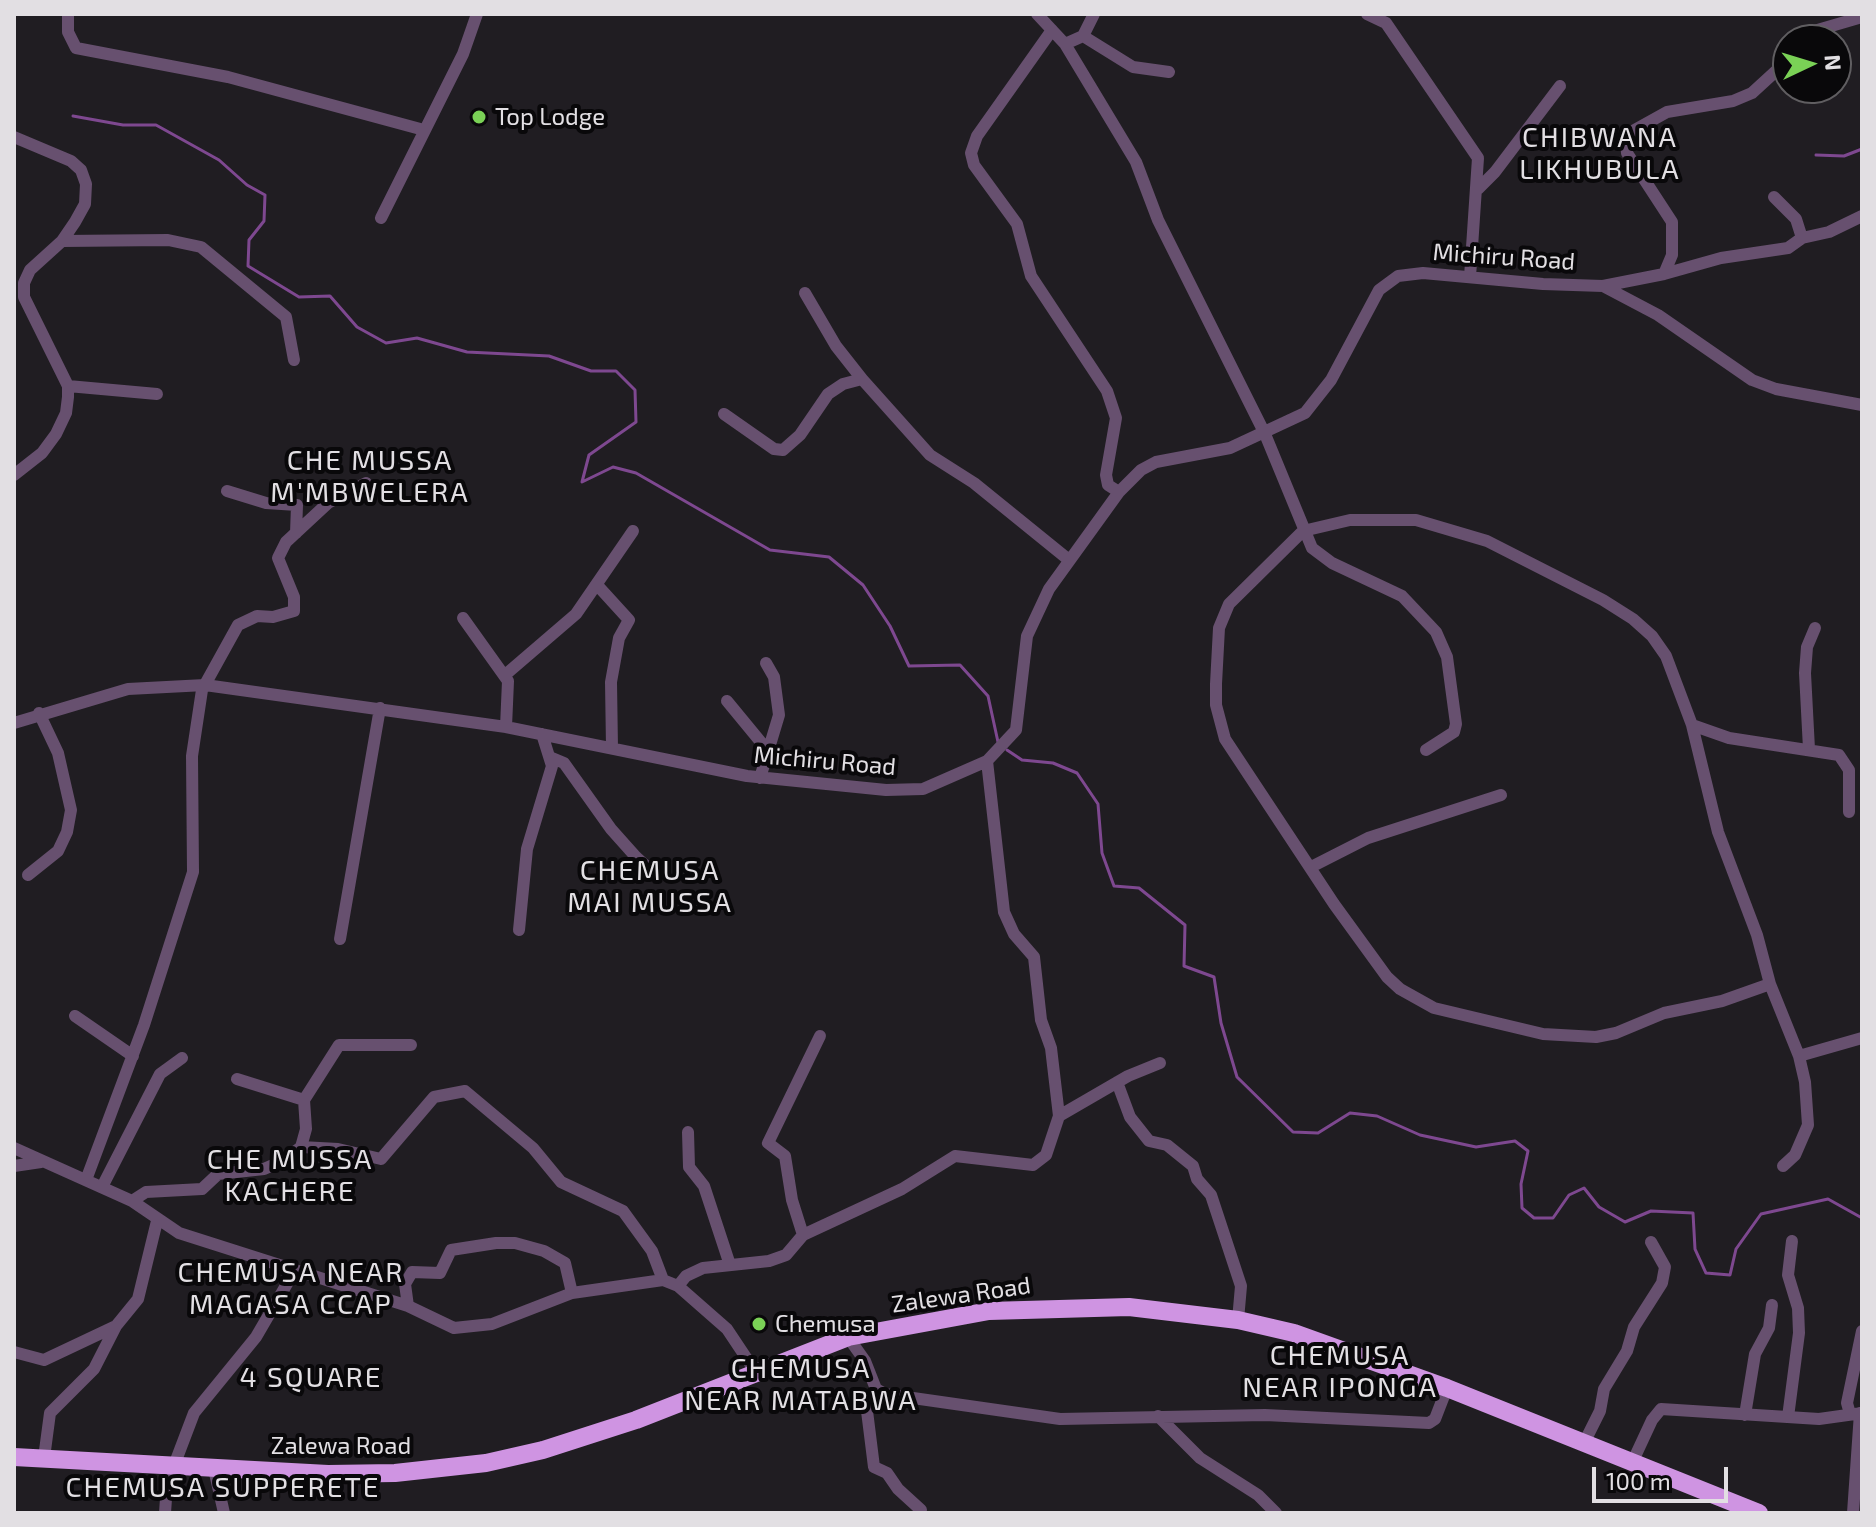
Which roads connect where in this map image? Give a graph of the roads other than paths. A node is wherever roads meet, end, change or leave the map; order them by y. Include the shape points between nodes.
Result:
1 (68, 14) edge
2 (477, 14) edge
3 (1037, 14) edge
4 (1094, 14) edge
5 (1367, 14) edge
6 (1862, 17) edge
7 (1838, 24) edge
8 (1052, 30) junction
9 (1083, 36) junction
10 (1065, 44) junction
11 (1169, 72) dead end
12 (1772, 75) edge
13 (1560, 86) dead end
14 (424, 130) junction
15 (14, 137) edge
16 (1478, 189) junction
17 (1774, 197) dead end
18 (1862, 216) edge
19 (381, 218) dead end
20 (1802, 238) junction
21 (62, 241) junction
22 (1664, 274) junction
23 (1470, 277) junction
24 (1603, 286) junction
25 (805, 293) dead end
26 (294, 360) dead end
27 (862, 379) junction
28 (68, 386) junction
29 (157, 394) dead end
30 (1862, 405) edge
31 (724, 414) dead end
32 (1265, 434) junction
33 (14, 475) edge
34 (366, 483) dead end
35 (227, 491) dead end
36 (1119, 492) junction
37 (633, 531) dead end
38 (1303, 531) junction
39 (296, 533) junction
40 (1069, 560) junction
41 (598, 586) junction
42 (463, 618) dead end
43 (1815, 628) dead end
44 (766, 663) dead end
45 (505, 675) junction
46 (205, 685) junction
47 (727, 701) dead end
48 (380, 708) junction
49 (39, 713) junction
50 (14, 723) edge
51 (1692, 725) junction
52 (506, 727) junction
53 (542, 734) junction
54 (612, 748) junction
55 (1809, 749) junction
56 (1426, 750) dead end
57 (769, 752) junction
58 (552, 758) junction
59 (987, 761) junction
60 (760, 778) junction
61 (1501, 795) dead end
62 (1849, 812) dead end
63 (660, 865) dead end
64 (1311, 867) junction
65 (28, 875) dead end
66 (519, 930) dead end
67 (340, 939) dead end
68 (1770, 984) junction
69 (75, 1016) dead end
70 (820, 1036) dead end
71 (1862, 1038) edge
72 (411, 1045) dead end
73 (133, 1056) junction
74 (1799, 1056) junction
75 (182, 1058) dead end
76 (1160, 1063) dead end
77 (237, 1079) dead end
78 (1117, 1082) junction
79 (304, 1100) junction
80 (1059, 1116) junction
81 (688, 1132) dead end
82 (301, 1147) junction
83 (14, 1148) edge
84 (44, 1161) junction
85 (14, 1166) edge
86 (1783, 1166) dead end
87 (86, 1180) junction
88 (102, 1187) junction
89 (132, 1201) junction
90 (157, 1221) junction
91 (803, 1235) junction
92 (1792, 1241) dead end
93 (1651, 1242) dead end
94 (730, 1265) junction
95 (295, 1270) junction
96 (663, 1280) junction
97 (678, 1286) junction
98 (572, 1293) junction
99 (1772, 1305) dead end
100 (408, 1306) junction
101 (1238, 1320) junction
102 (116, 1326) junction
103 (1862, 1331) edge
104 (848, 1337) junction
105 (14, 1352) edge
106 (757, 1374) junction
107 (1447, 1388) junction
108 (876, 1389) junction
109 (1857, 1413) edge
110 (1745, 1415) junction
111 (1158, 1416) junction
112 (1788, 1417) junction
113 (1583, 1445) junction
114 (14, 1457) edge
115 (44, 1458) junction
116 (1632, 1463) junction
117 (172, 1467) junction
118 (214, 1469) junction
119 (921, 1510) dead end
120 (165, 1513) edge
121 (224, 1513) edge
122 (1276, 1513) edge
123 (1759, 1513) edge
124 (1853, 1513) edge

1 - 14 street via 68,32 76,48 228,77
2 - 14 street
3 - 8 street
4 - 9 street
5 - 16 street via 1386,23 1473,149
6 - 7 street
8 - 10 street
8 - 36 street via 977,136 971,153 974,165 1017,224 1031,276 1107,391 1116,418 1106,475 1108,485
9 - 10 street
9 - 11 street via 1133,67
10 - 32 street via 1136,162 1158,220
12 - 22 street via 1752,93 1733,101 1667,112 1631,132 1626,141 1627,153 1672,222 1672,255
13 - 16 street
14 - 19 street
15 - 21 street via 81,170 85,204
16 - 23 street
17 - 20 street via 1796,219
18 - 20 street
20 - 22 street via 1777,251 1721,258
21 - 26 street via 168,240 201,247 286,317
21 - 28 street via 30,270 24,297
22 - 24 street
23 - 24 street, Michiru Road
23 - 32 street, Michiru Road via 1414,273 1388,281 1362,317 1319,398 1305,413
24 - 30 street, Michiru Road via 1658,315 1752,380
25 - 27 street
27 - 31 street via 828,394 783,450
27 - 40 street via 930,455 974,483
28 - 29 street
28 - 33 street via 66,413 56,434
32 - 36 street, Michiru Road via 1230,448 1156,462
32 - 38 street
34 - 39 street via 328,503
35 - 39 street via 266,503 297,505
36 - 40 street, Michiru Road
37 - 41 street
38 - 51 street via 1350,520 1404,520 1487,541 1603,600 1642,627 1666,656
38 - 56 street via 1319,555 1402,596 1436,632 1447,657 1456,724 1454,732
38 - 64 street via 1229,604 1219,628 1216,705 1225,739
39 - 46 street via 278,558 294,597 294,611 257,616 238,625
40 - 59 street, Michiru Road via 1049,589 1024,645 1016,730
41 - 45 street via 576,614
41 - 54 street via 629,620 619,638 611,682
42 - 45 street
43 - 55 street via 1805,673
44 - 57 street via 779,700
45 - 52 street
46 - 48 street, Michiru Road
46 - 49 street, Michiru Road via 128,689
46 - 73 street via 192,756 193,872
47 - 57 street
48 - 52 street, Michiru Road
48 - 67 street
49 - 50 street, Michiru Road
49 - 65 street via 58,753 71,810 58,851
51 - 55 street via 1729,738
51 - 68 street via 1718,832
52 - 53 street, Michiru Road
53 - 54 street, Michiru Road
53 - 58 street
54 - 60 street, Michiru Road
55 - 62 street via 1846,761
57 - 60 street
58 - 63 street via 564,763 636,857 647,867
58 - 66 street via 527,849
59 - 60 street, Michiru Road via 942,784 903,791
59 - 80 street via 1004,912 1010,929 1037,964 1041,1020 1051,1048
61 - 64 street via 1368,838
64 - 68 street via 1387,977 1434,1008 1543,1034 1607,1036 1664,1013 1735,998
68 - 74 street
69 - 73 street
70 - 91 street via 768,1143 785,1156
71 - 74 street
72 - 79 street via 339,1045
73 - 87 street
74 - 86 street via 1808,1125 1795,1155
75 - 88 street via 160,1074
76 - 78 street
77 - 79 street
78 - 80 street
78 - 101 street via 1130,1117 1149,1141 1167,1145 1193,1166 1211,1195 1241,1286
79 - 82 street
80 - 91 street via 1046,1155 1038,1163 955,1156 902,1189
81 - 94 street via 689,1167 704,1186
82 - 89 street via 270,1167 218,1174 202,1189 146,1192
82 - 96 street via 381,1159 434,1097 465,1091 533,1148 561,1182 623,1211 652,1251
83 - 84 street
84 - 85 street
84 - 87 street
87 - 88 street
88 - 89 street
89 - 90 street
90 - 95 street via 216,1248
90 - 102 street via 138,1299
91 - 94 street via 780,1258
92 - 112 street via 1788,1275 1799,1333
93 - 113 street via 1665,1267 1662,1283 1634,1327
94 - 97 street via 703,1268
95 - 100 street
95 - 117 street via 256,1337 194,1413
96 - 97 street
96 - 98 street
97 - 106 street via 727,1329
98 - 100 street via 468,1329 454,1328
98 - 100 street via 565,1263 544,1251 496,1243 451,1250 440,1273 412,1272 405,1284
99 - 110 street via 1769,1328 1755,1354
101 - 104 highway, Zalewa Road via 1129,1307 1035,1307 945,1317
101 - 107 highway, Zalewa Road via 1294,1333
102 - 105 street via 44,1360
102 - 115 street via 94,1369 50,1413
103 - 109 street via 1847,1403
104 - 106 highway, Zalewa Road
104 - 108 street
106 - 118 highway, Zalewa Road via 594,1434 486,1463 359,1474
107 - 111 street via 1429,1423 1292,1415
107 - 113 highway, Zalewa Road
108 - 111 street via 949,1405 1060,1419
108 - 119 street via 867,1411 874,1467 887,1473
109 - 112 street
109 - 124 street
110 - 112 street
110 - 116 street via 1661,1409
111 - 122 street via 1200,1458 1258,1495
113 - 116 highway, Zalewa Road
114 - 115 highway, Zalewa Road
115 - 117 highway, Zalewa Road
116 - 123 highway, Zalewa Road
117 - 118 highway, Zalewa Road
117 - 120 street
118 - 121 street

